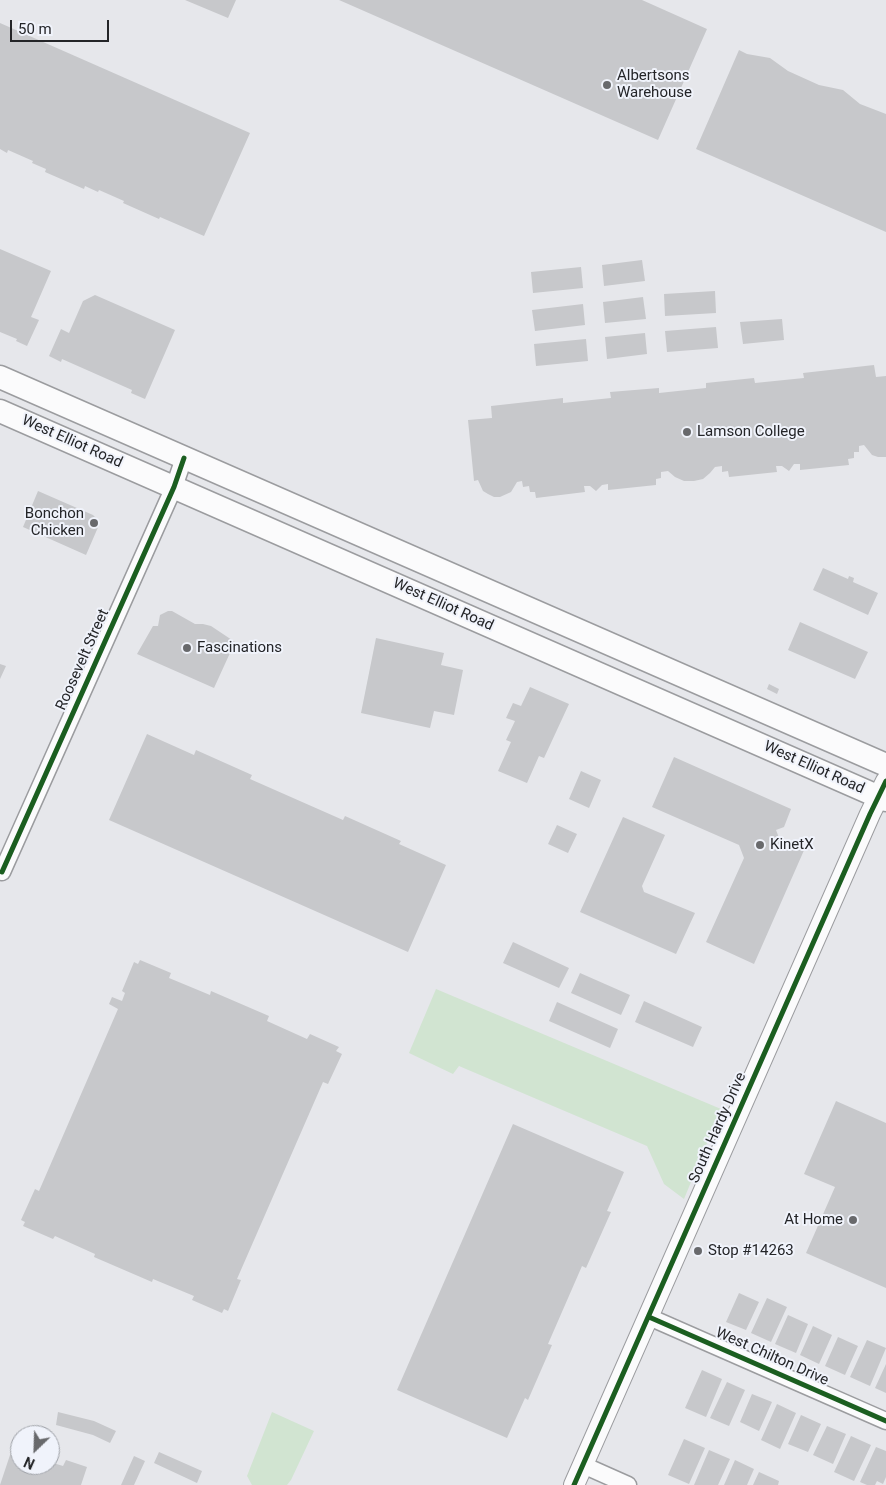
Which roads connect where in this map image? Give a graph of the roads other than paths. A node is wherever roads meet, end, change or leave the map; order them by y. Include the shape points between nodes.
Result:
1 (0, 377) edge
2 (0, 411) edge
3 (184, 458) junction
4 (174, 487) junction
5 (886, 765) edge
6 (884, 792) edge
7 (2, 872) dead end
8 (649, 1317) junction
9 (886, 1421) edge
10 (583, 1465) junction
11 (574, 1485) edge
12 (628, 1485) edge

1 - 3 main road, West Elliot Road
2 - 4 main road, West Elliot Road
3 - 4 street, Roosevelt Street
3 - 5 main road, West Elliot Road
4 - 6 main road, West Elliot Road
4 - 7 street, Roosevelt Street
6 - 8 street, South Hardy Drive via 870,814
8 - 9 street, West Chilton Drive
8 - 10 street, South Hardy Drive
10 - 11 street, South Hardy Drive
10 - 12 street

